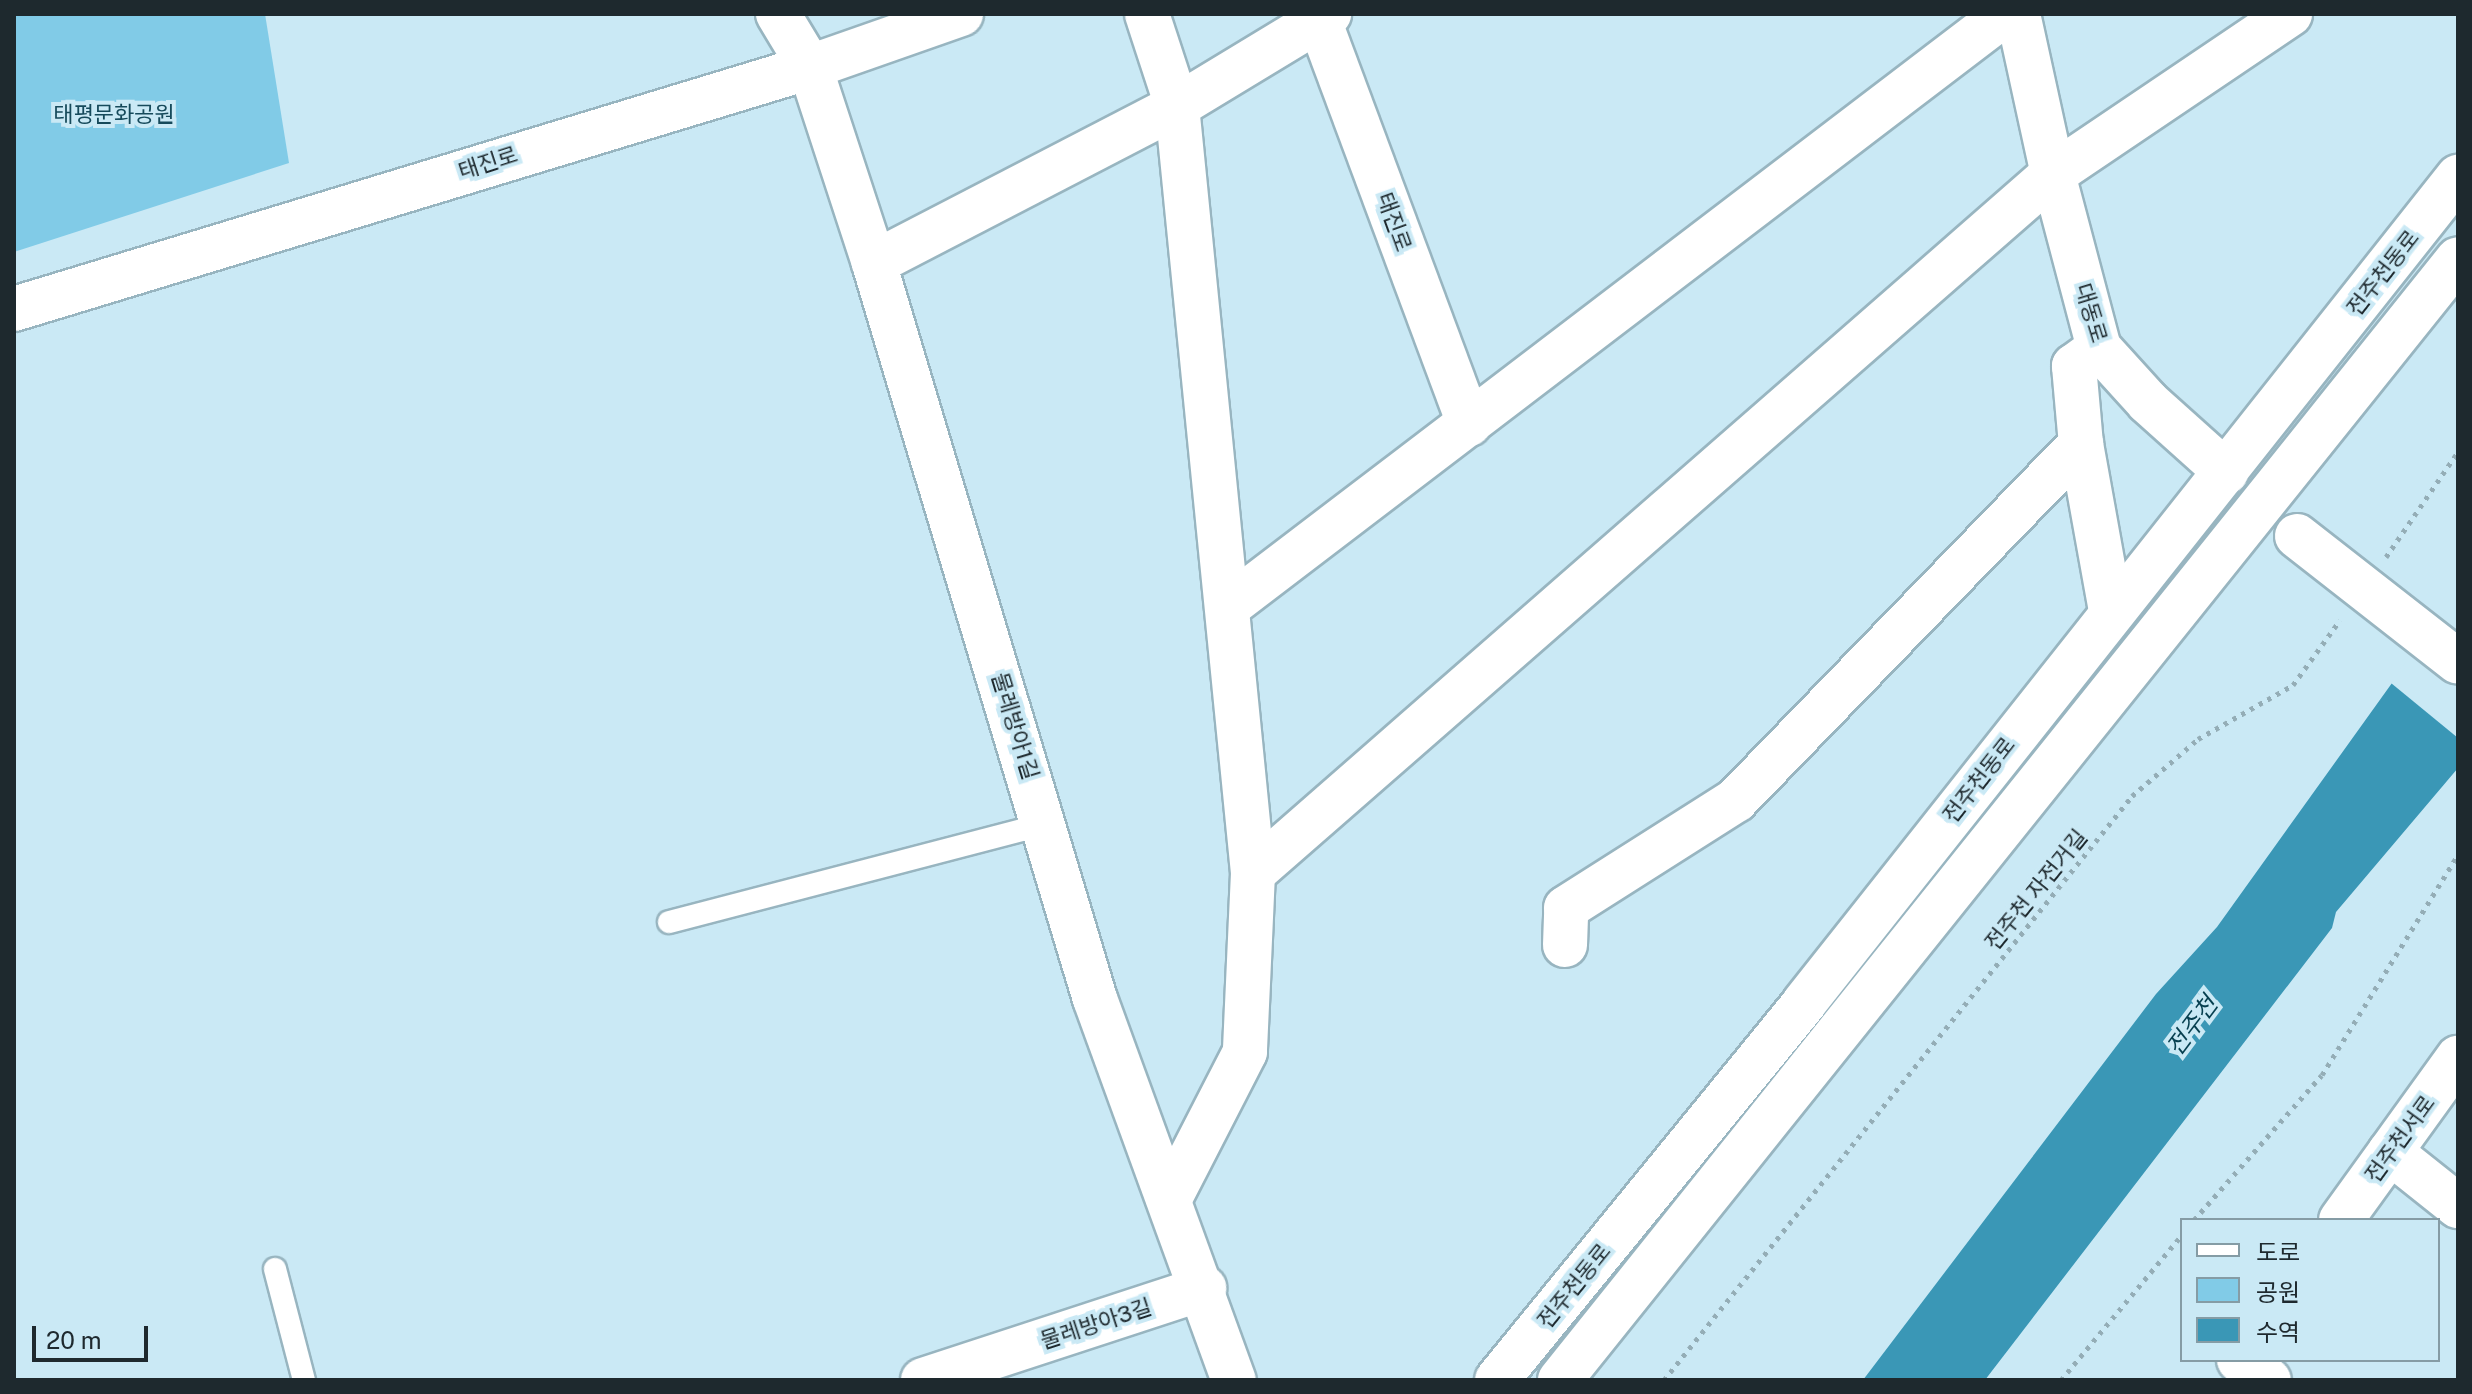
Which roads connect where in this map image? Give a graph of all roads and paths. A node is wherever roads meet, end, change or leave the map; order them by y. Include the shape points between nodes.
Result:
1 (778, 14) edge
2 (961, 14) edge
3 (1147, 14) edge
4 (2005, 14) edge
5 (2018, 14) edge
6 (2290, 14) edge
7 (1324, 17) edge
8 (810, 67) junction
9 (1177, 106) junction
10 (2053, 174) junction
11 (2458, 177) edge
12 (2458, 259) edge
13 (874, 263) junction
14 (14, 309) edge
15 (2099, 348) junction
16 (1469, 424) junction
17 (2081, 444) junction
18 (2458, 452) edge
19 (2226, 472) junction
20 (2263, 507) junction
21 (2384, 560) dead end
22 (1230, 605) junction
23 (2348, 610) dead end
24 (2111, 611) junction
25 (2458, 662) edge
26 (1045, 824) junction
27 (2458, 855) edge
28 (1253, 873) junction
29 (669, 922) dead end
30 (1565, 945) dead end
31 (2458, 1058) edge
32 (2390, 1152) junction
33 (1170, 1198) junction
34 (2458, 1206) edge
35 (2196, 1218) edge
36 (2342, 1218) edge
37 (2180, 1237) edge
38 (275, 1269) dead end
39 (1204, 1288) junction
40 (2236, 1362) edge
41 (2241, 1362) edge
42 (994, 1370) edge
43 (304, 1380) edge
44 (923, 1380) edge
45 (1234, 1380) edge
46 (1497, 1380) edge
47 (1560, 1380) edge
48 (1664, 1380) edge
49 (2061, 1380) edge
50 (2222, 1380) edge
51 (2269, 1380) edge

1 - 8 street, 물레방아1길
2 - 8 street, 태진로
3 - 9 street
4 - 16 street
5 - 10 street, 대동로
6 - 10 street
7 - 9 street
7 - 16 street, 태진로
8 - 13 street, 물레방아1길
8 - 14 street, 태진로
9 - 13 street
9 - 22 street
10 - 15 street, 대동로
10 - 28 street
11 - 19 street, 전주천동로
12 - 20 street
13 - 26 street, 물레방아1길
15 - 17 street via 2074,366
15 - 19 street, 대동로 via 2148,402
16 - 22 street
17 - 24 street
17 - 30 street via 1736,800 1566,908
18 - 21 path
19 - 20 street, 대동로
19 - 24 street, 전주천동로
20 - 25 street, 대동로, bridge
20 - 47 street
22 - 28 street
23 - 48 path, 전주천 자전거길 via 2293,685 2198,739 2132,796
24 - 46 street, 전주천동로 via 1804,1003
26 - 29 lane
26 - 33 street, 물레방아1길 via 1095,999
27 - 35 path via 2322,1075
28 - 33 street via 1245,1052
31 - 32 street, 전주천서로
32 - 34 street
32 - 36 street, 전주천서로
33 - 39 street, 물레방아1길
37 - 49 path
38 - 43 lane
39 - 42 street, 물레방아3길
39 - 45 street, 물레방아1길
40 - 50 street
41 - 51 street
42 - 44 street, 물레방아3길

